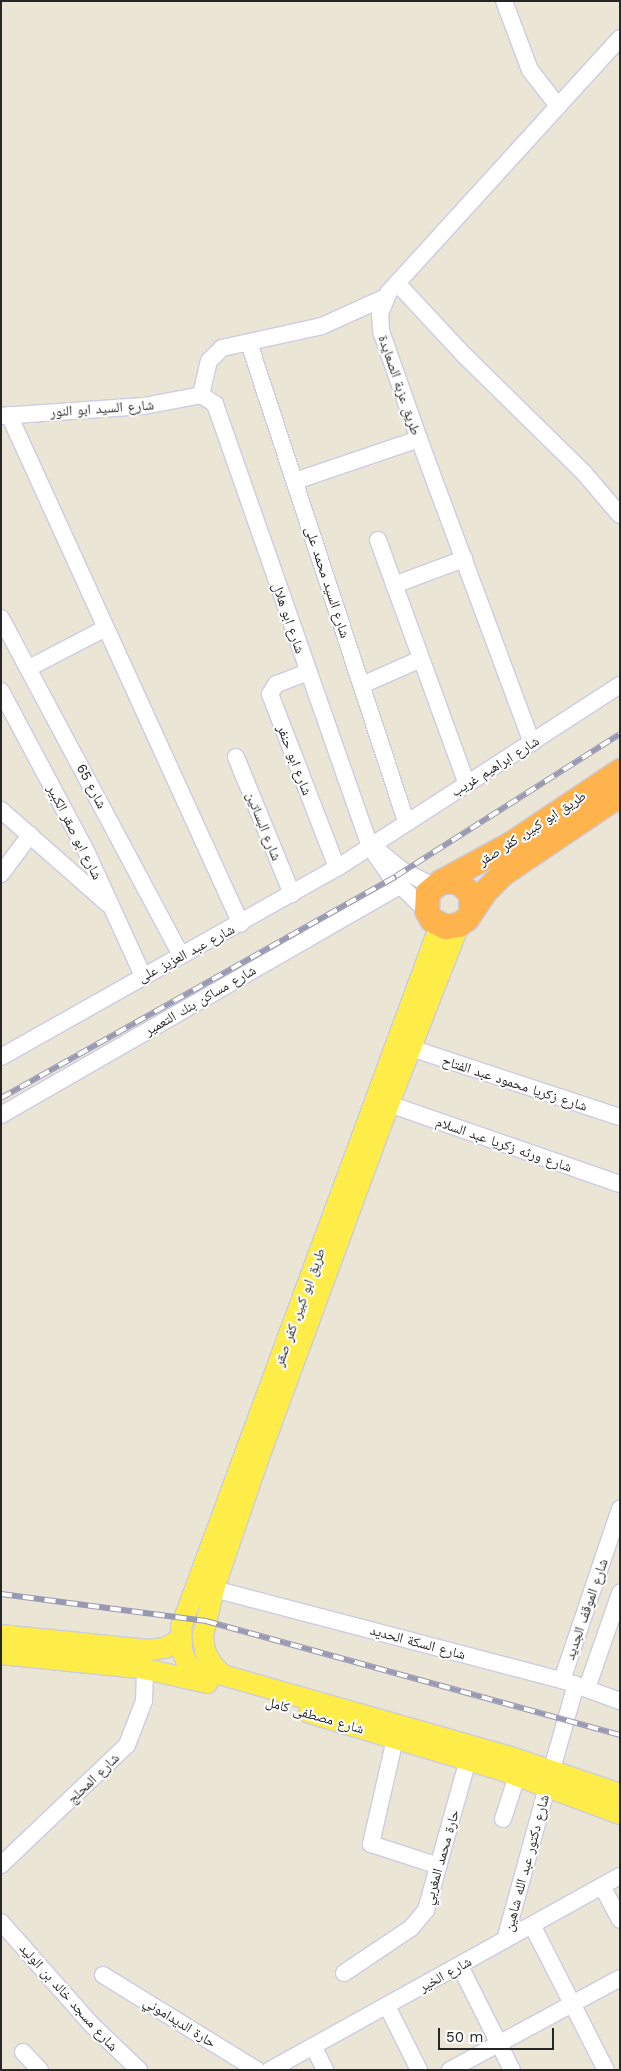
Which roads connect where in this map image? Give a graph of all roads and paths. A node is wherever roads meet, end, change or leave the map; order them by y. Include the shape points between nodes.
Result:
1 (504, 1) edge
2 (620, 38) edge
3 (558, 106) junction
4 (398, 283) junction
5 (386, 297) junction
6 (249, 342) junction
7 (201, 395) junction
8 (5, 416) edge
9 (419, 439) junction
10 (295, 481) junction
11 (620, 515) edge
12 (378, 540) dead end
13 (464, 559) junction
14 (394, 586) junction
15 (1, 618) edge
16 (104, 629) junction
17 (421, 659) junction
18 (29, 668) junction
19 (308, 672) junction
20 (362, 685) junction
21 (620, 685) edge
22 (1, 691) edge
23 (6, 712) edge
24 (532, 743) junction
25 (236, 757) dead end
26 (620, 771) edge
27 (467, 784) junction
28 (620, 795) edge
29 (1, 810) edge
30 (406, 821) junction
31 (30, 835) junction
32 (370, 847) junction
33 (337, 868) junction
34 (2, 871) edge
35 (438, 884) junction
36 (400, 886) junction
37 (292, 894) junction
38 (113, 909) junction
39 (450, 918) junction
40 (241, 924) junction
41 (181, 955) junction
42 (144, 976) junction
43 (411, 1048) junction
44 (1, 1057) edge
45 (389, 1104) junction
46 (1, 1115) edge
47 (620, 1117) edge
48 (620, 1184) edge
49 (620, 1509) edge
50 (214, 1589) junction
51 (620, 1593) edge
52 (613, 1632) edge
53 (1, 1635) edge
54 (180, 1639) junction
55 (1, 1654) edge
56 (145, 1669) junction
57 (215, 1679) junction
58 (575, 1684) junction
59 (620, 1701) edge
60 (395, 1739) junction
61 (468, 1760) junction
62 (517, 1776) junction
63 (549, 1778) junction
64 (620, 1794) edge
65 (620, 1814) edge
66 (503, 1819) dead end
67 (9, 1852) edge
68 (1, 1865) edge
69 (439, 1866) junction
70 (620, 1876) edge
71 (602, 1886) junction
72 (620, 1920) edge
73 (1, 1922) edge
74 (532, 1924) junction
75 (505, 1940) junction
76 (460, 1966) junction
77 (344, 1973) dead end
78 (103, 1975) dead end
79 (620, 1978) edge
80 (572, 2004) junction
81 (387, 2006) junction
82 (499, 2044) junction
83 (313, 2046) junction
84 (23, 2052) dead end
85 (40, 2070) edge
86 (139, 2070) edge
87 (257, 2070) edge
88 (270, 2070) edge
89 (325, 2070) edge
90 (419, 2070) edge
91 (450, 2070) edge
92 (512, 2070) edge
93 (606, 2070) edge

1 - 3 street via 530,70
2 - 3 street, طريق عزبة الصعايدة
3 - 4 street, طريق عزبة الصعايدة
4 - 5 street, طريق عزبة الصعايدة
4 - 11 street via 464,355 584,472
5 - 6 street via 322,326
5 - 9 street, طريق عزبة الصعايدة via 380,314 381,331
6 - 7 street via 222,348 213,355
6 - 10 street, شارع السيد محمد على
7 - 8 street, شارع السيد ابو النور via 144,406
7 - 19 street, شارع ابو هلال via 215,404
8 - 16 street
9 - 10 street
9 - 13 street, طريق عزبة الصعايدة
10 - 20 street, شارع السيد محمد على
12 - 14 street
13 - 14 street
13 - 24 street, طريق عزبة الصعايدة
14 - 17 street
15 - 18 street, شارع 65
16 - 18 street
16 - 40 street
17 - 20 street
17 - 27 street
18 - 41 street, شارع 65
19 - 32 street, شارع ابو هلال
19 - 33 street, شارع ابو حنفر via 276,684 270,694
20 - 30 street, شارع السيد محمد على
21 - 24 street, شارع ابراهيم غريب
22 - 23 street, شارع ابو صقر الكبير
23 - 38 street, شارع ابو صقر الكبير
24 - 27 street, شارع ابراهيم غريب
25 - 37 street, شارع البساتين
26 - 35 highway, طريق ابو كبير, كفر صقر via 496,853
27 - 30 street, شارع ابراهيم غريب
28 - 39 highway, طريق ابو كبير, كفر صقر via 503,874
29 - 31 street
30 - 32 street, شارع ابراهيم غريب
31 - 34 street
31 - 38 street
32 - 33 street, شارع عبد العزيز على
32 - 35 street via 403,871
32 - 36 street, شارع ابو هلال
33 - 37 street, شارع عبد العزيز على
35 - 39 highway via 428,893
35 - 39 highway via 450,880 466,887 471,894
36 - 39 street, شارع ابو هلال
36 - 46 street, شارع مساكن بنك التعمير
37 - 40 street, شارع عبد العزيز على
38 - 42 street, شارع ابو صقر الكبير
39 - 43 main road, طريق ابو كبير, كفر صقر
39 - 54 main road, طريق ابو كبير, كفر صقر via 182,1622
40 - 41 street, شارع عبد العزيز على
41 - 42 street, شارع عبد العزيز على
42 - 44 street, شارع عبد العزيز على
43 - 45 main road, طريق ابو كبير, كفر صقر
43 - 47 street, شارع زكريا محمود عبد الفتاح
45 - 48 street, شارع ورثه زكريا عبد السلام
45 - 50 main road, طريق ابو كبير, كفر صقر
49 - 58 street, شارع الموقف الجديد
50 - 57 main road, طريق ابو كبير, كفر صقر via 203,1636
50 - 58 street, شارع السكة الحديد
51 - 52 street, شارع الموقف الجديد
52 - 58 street, شارع الموقف الجديد
53 - 54 main road via 148,1650 165,1648
54 - 57 main road, طريق ابو كبير, كفر صقر via 188,1663
55 - 56 main road, شارع مصطفى كامل
56 - 57 main road, شارع مصطفى كامل
56 - 67 street, شارع المحلج via 144,1701 127,1745
57 - 60 main road, شارع مصطفى كامل
57 - 63 main road, شارع مصطفى كامل
58 - 59 street, شارع السكة الحديد
58 - 63 street, شارع دكتور عبد الله شاهين
60 - 61 main road, شارع مصطفى كامل
60 - 69 street via 371,1844
61 - 62 main road, شارع مصطفى كامل
61 - 69 street, حارة محمد المغربي
62 - 63 main road, شارع مصطفى كامل
62 - 66 street
63 - 64 main road, شارع مصطفى كامل
63 - 65 main road, شارع مصطفى كامل
63 - 75 street, شارع دكتور عبد الله شاهين
67 - 68 street, شارع المحلج
69 - 77 street, حارة محمد المغربي via 426,1910 417,1923
70 - 71 street, شارع الخير
71 - 72 street
71 - 74 street, شارع الخير
73 - 86 street, شارع مسجد خالد بن الوليد via 90,2023
74 - 75 street, شارع الخير
74 - 80 street
75 - 76 street, شارع الخير
76 - 81 street, شارع الخير
76 - 82 street
78 - 87 street, حارة الديداموني
79 - 80 street
80 - 82 street
80 - 93 street
81 - 83 street, شارع الخير
81 - 90 street
82 - 91 street
82 - 92 street
83 - 88 street, شارع الخير
83 - 89 street
84 - 85 street

